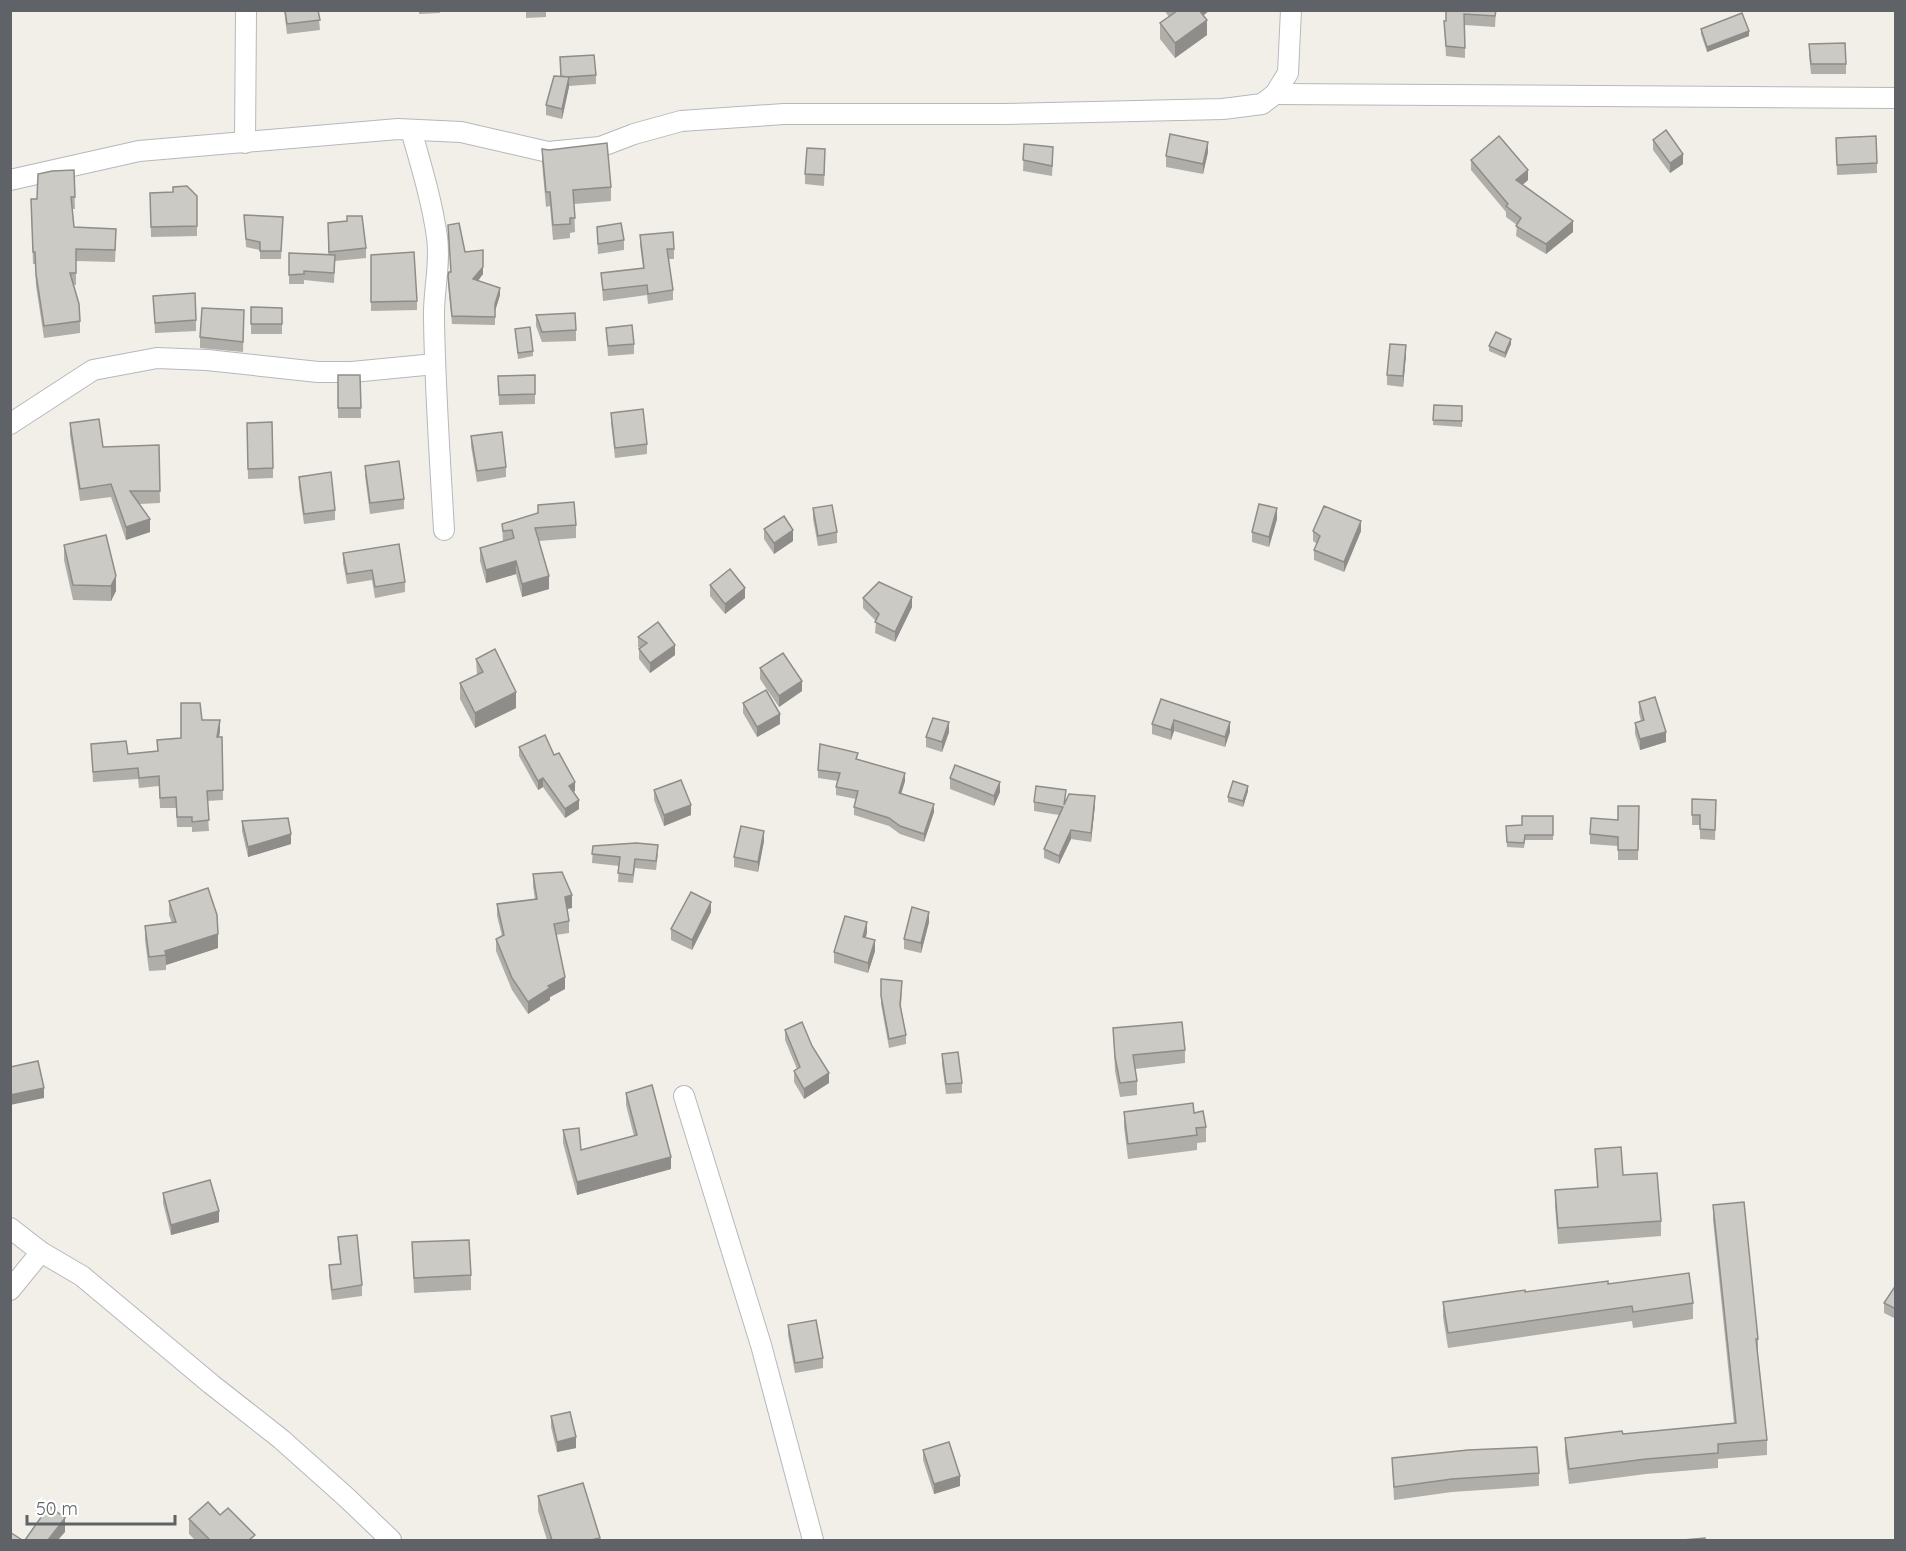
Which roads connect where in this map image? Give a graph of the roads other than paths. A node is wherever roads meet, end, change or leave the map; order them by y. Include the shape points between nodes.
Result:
1 (246, 10) edge
2 (1291, 10) edge
3 (1275, 94) junction
4 (1896, 98) edge
5 (411, 130) junction
6 (244, 143) junction
7 (10, 180) edge
8 (435, 364) junction
9 (10, 424) edge
10 (444, 530) dead end
11 (684, 1095) dead end
12 (10, 1228) edge
13 (42, 1252) junction
14 (10, 1290) edge
15 (390, 1540) edge
16 (813, 1540) edge

1 - 6 street
2 - 3 street via 1288,73
3 - 4 street
3 - 5 street via 1262,104 1223,109 784,114 681,121 600,147 548,152 461,132
5 - 6 street
5 - 8 street via 437,237
6 - 7 street via 139,151
8 - 9 street via 318,372 157,358 93,370
8 - 10 street
11 - 16 street via 761,1345
12 - 13 street
13 - 14 street
13 - 15 street via 82,1276 281,1439

